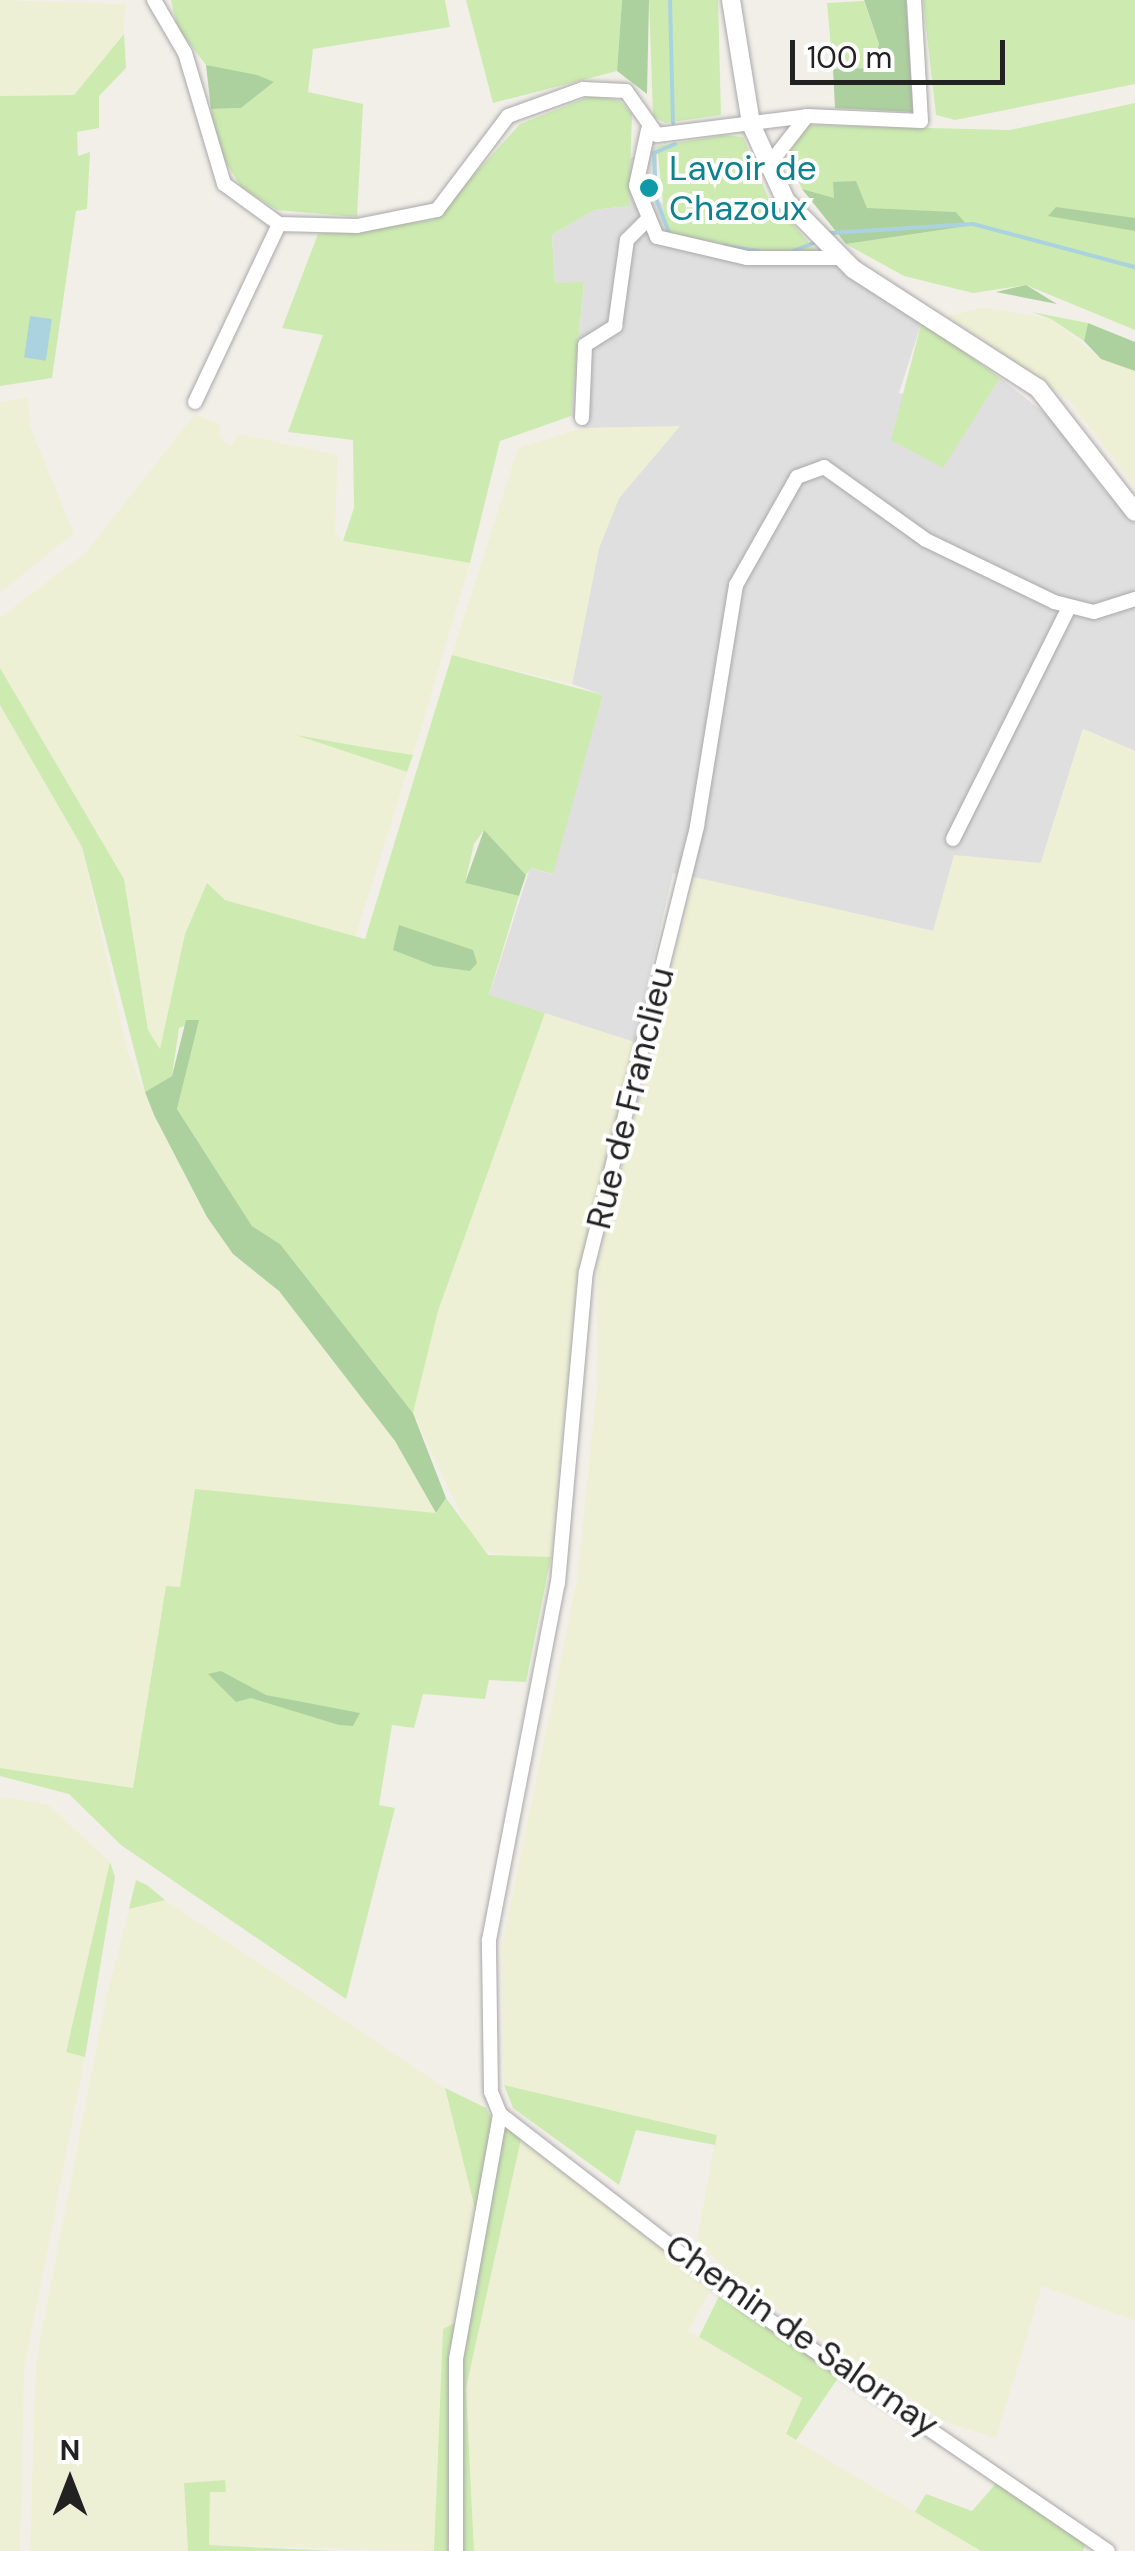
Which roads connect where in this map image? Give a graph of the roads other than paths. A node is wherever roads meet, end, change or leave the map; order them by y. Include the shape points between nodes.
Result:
1 (154, 0) edge
2 (730, 0) edge
3 (914, 0) edge
4 (807, 116) junction
5 (751, 124) junction
6 (648, 130) junction
7 (767, 167) junction
8 (647, 220) junction
9 (280, 224) junction
10 (825, 246) junction
11 (195, 402) dead end
12 (582, 418) dead end
13 (1135, 512) edge
14 (1135, 599) edge
15 (1069, 607) junction
16 (953, 839) dead end
17 (500, 2114) junction
18 (456, 2551) edge
19 (1108, 2551) edge

1 - 9 street via 186,53 224,184
2 - 5 street
3 - 4 street via 921,121
4 - 5 street
4 - 7 street
5 - 6 street
5 - 7 street
6 - 8 street via 636,186
6 - 9 street via 626,92 583,89 508,116 437,210 357,226
7 - 10 street
8 - 10 street via 680,249 816,264
8 - 12 street via 627,240 615,326 584,345
9 - 11 street
10 - 13 street via 1038,388
14 - 15 street, Rue de Franclieu via 1094,612
15 - 16 street
15 - 17 street, Rue de Franclieu via 926,540 824,467 797,478 736,585 697,826 586,1272 558,1583 489,1940 492,2092
17 - 18 street via 456,2359
17 - 19 street, Chemin de Salornay via 750,2307

